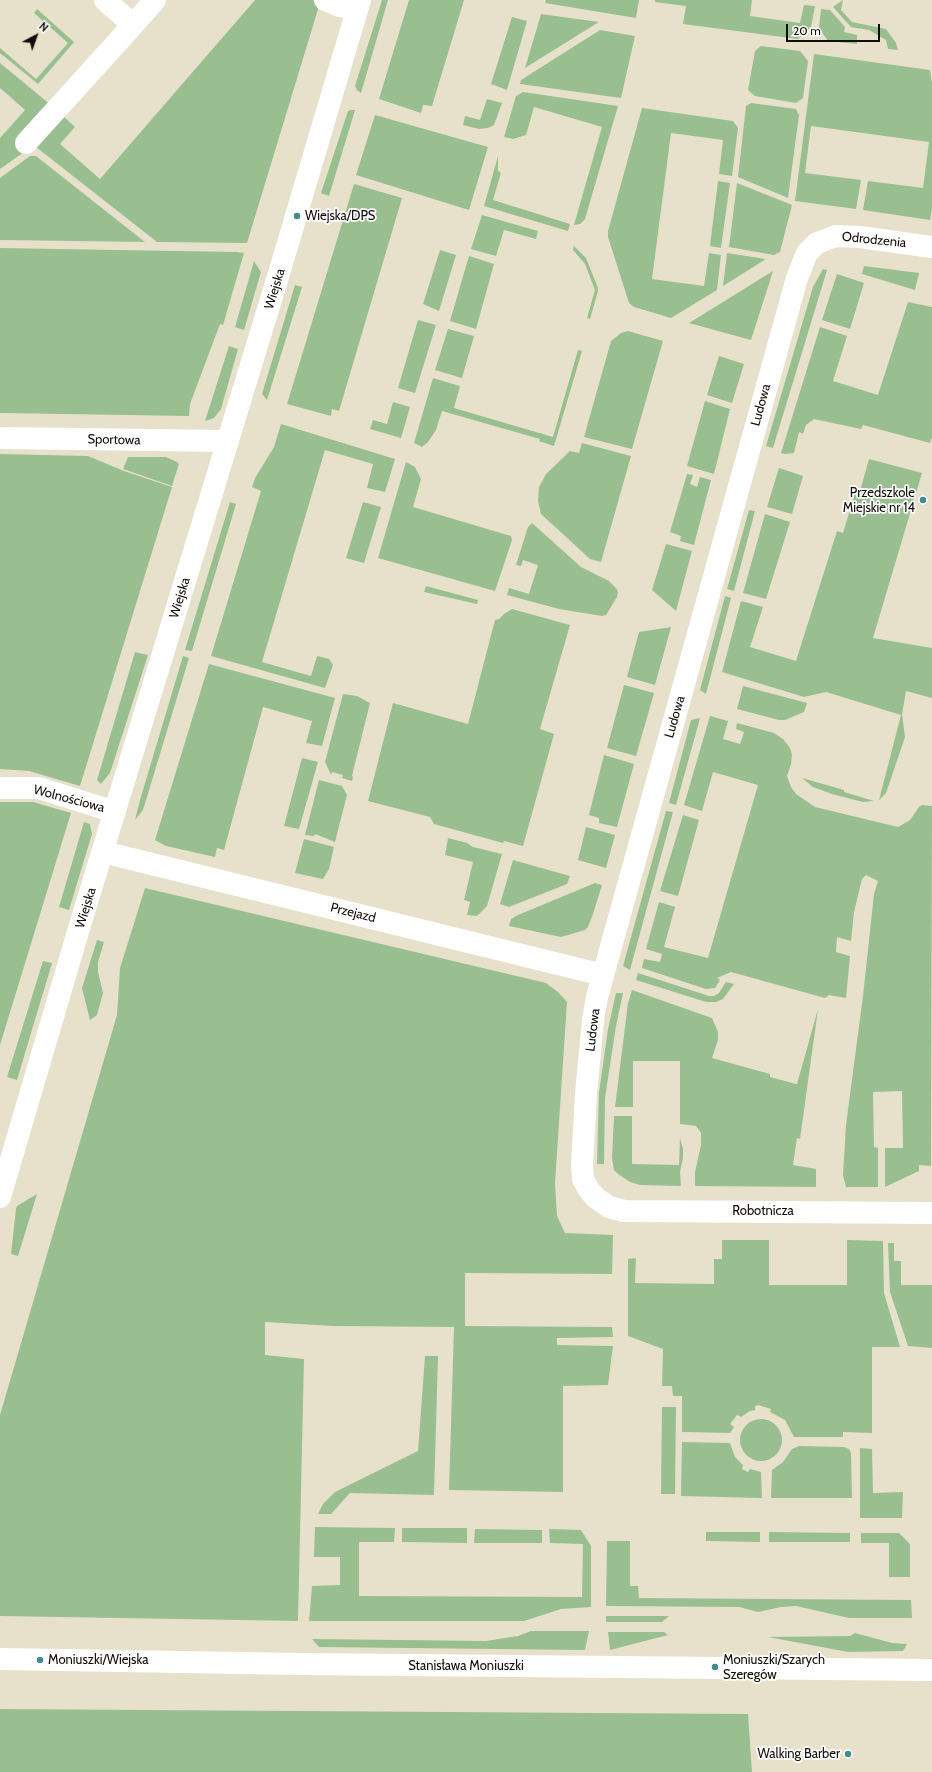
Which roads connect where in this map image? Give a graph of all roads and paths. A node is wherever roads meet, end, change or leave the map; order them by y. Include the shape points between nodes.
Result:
1 (105, 0) edge
2 (155, 0) edge
3 (325, 0) edge
4 (358, 5) edge
5 (133, 25) junction
6 (26, 144) dead end
7 (817, 243) joint
8 (932, 247) edge
9 (0, 438) edge
10 (228, 441) junction
11 (0, 788) edge
12 (115, 812) junction
13 (103, 852) junction
14 (603, 975) junction
15 (0, 1197) edge
16 (596, 1198) joint
17 (932, 1213) edge
18 (0, 1659) edge
19 (932, 1670) edge

1 - 5 street
2 - 5 street
3 - 4 street via 339,6
4 - 10 street, Wiejska via 332,100
5 - 6 street
7 - 8 street, Odrodzenia via 836,236
7 - 14 street, Ludowa via 807,253 778,343
9 - 10 street, Sportowa
10 - 12 street, Wiejska
11 - 12 street, Wolnościowa via 39,788
12 - 13 street, Wiejska
13 - 14 street, Przejazd
13 - 15 street, Wiejska
14 - 16 street, Ludowa via 593,1020 582,1165 583,1179
16 - 17 street, Robotnicza via 624,1211
18 - 19 street, Stanisława Moniuszki

